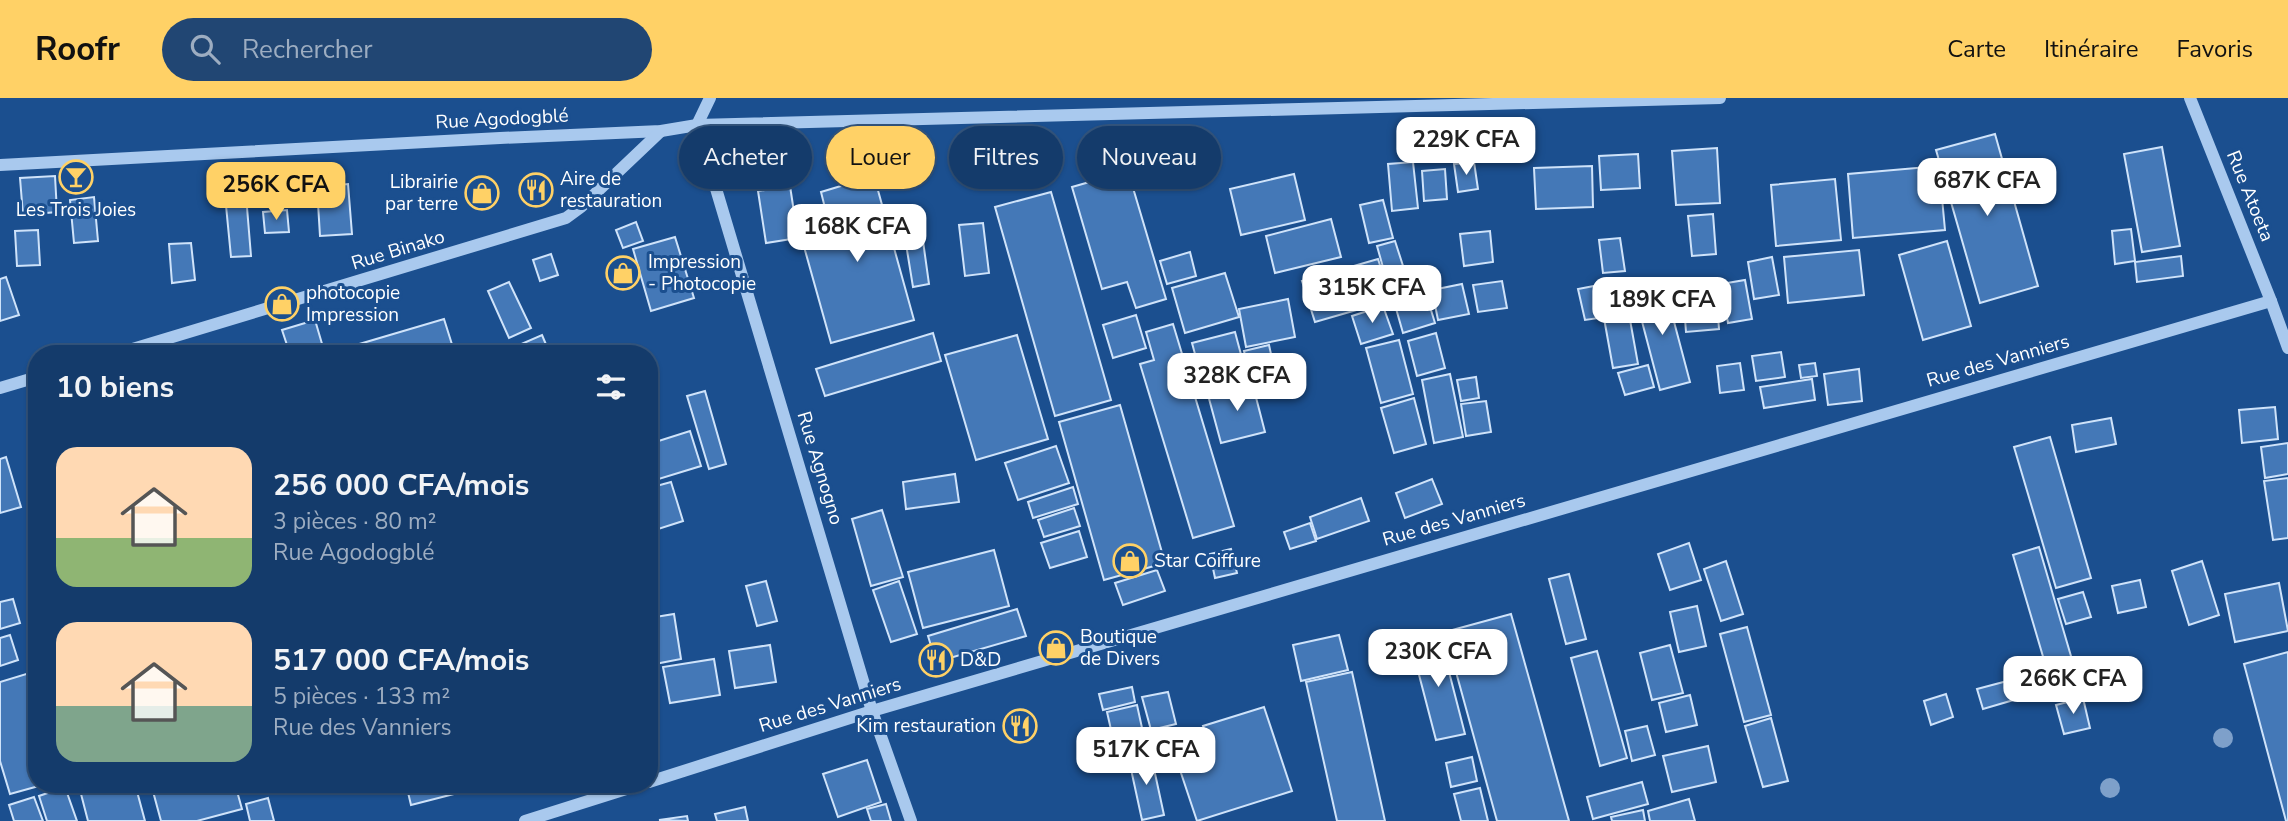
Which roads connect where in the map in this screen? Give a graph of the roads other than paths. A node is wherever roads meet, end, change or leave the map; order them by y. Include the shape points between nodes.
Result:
1 (710, 98) edge
2 (1720, 98) edge
3 (2190, 98) edge
4 (697, 125) junction
5 (661, 131) junction
6 (0, 165) edge
7 (2272, 301) junction
8 (146, 345) edge
9 (2288, 348) edge
10 (28, 380) edge
11 (0, 388) edge
12 (872, 711) junction
13 (658, 779) edge
14 (614, 793) edge
15 (525, 821) edge
16 (911, 821) edge

1 - 4 street
2 - 4 street, Rue Agodogblé
3 - 7 street, Rue Atoeta
4 - 5 street, Rue Agodogblé
4 - 12 street, Rue Agnogno
5 - 6 street, Rue Agodogblé
5 - 8 street, Rue Binako via 566,218
7 - 9 street, Rue Atoeta
7 - 12 street, Rue des Vanniers
10 - 11 street
12 - 13 street, Rue des Vanniers
12 - 16 street, Rue Agnogno
14 - 15 street

